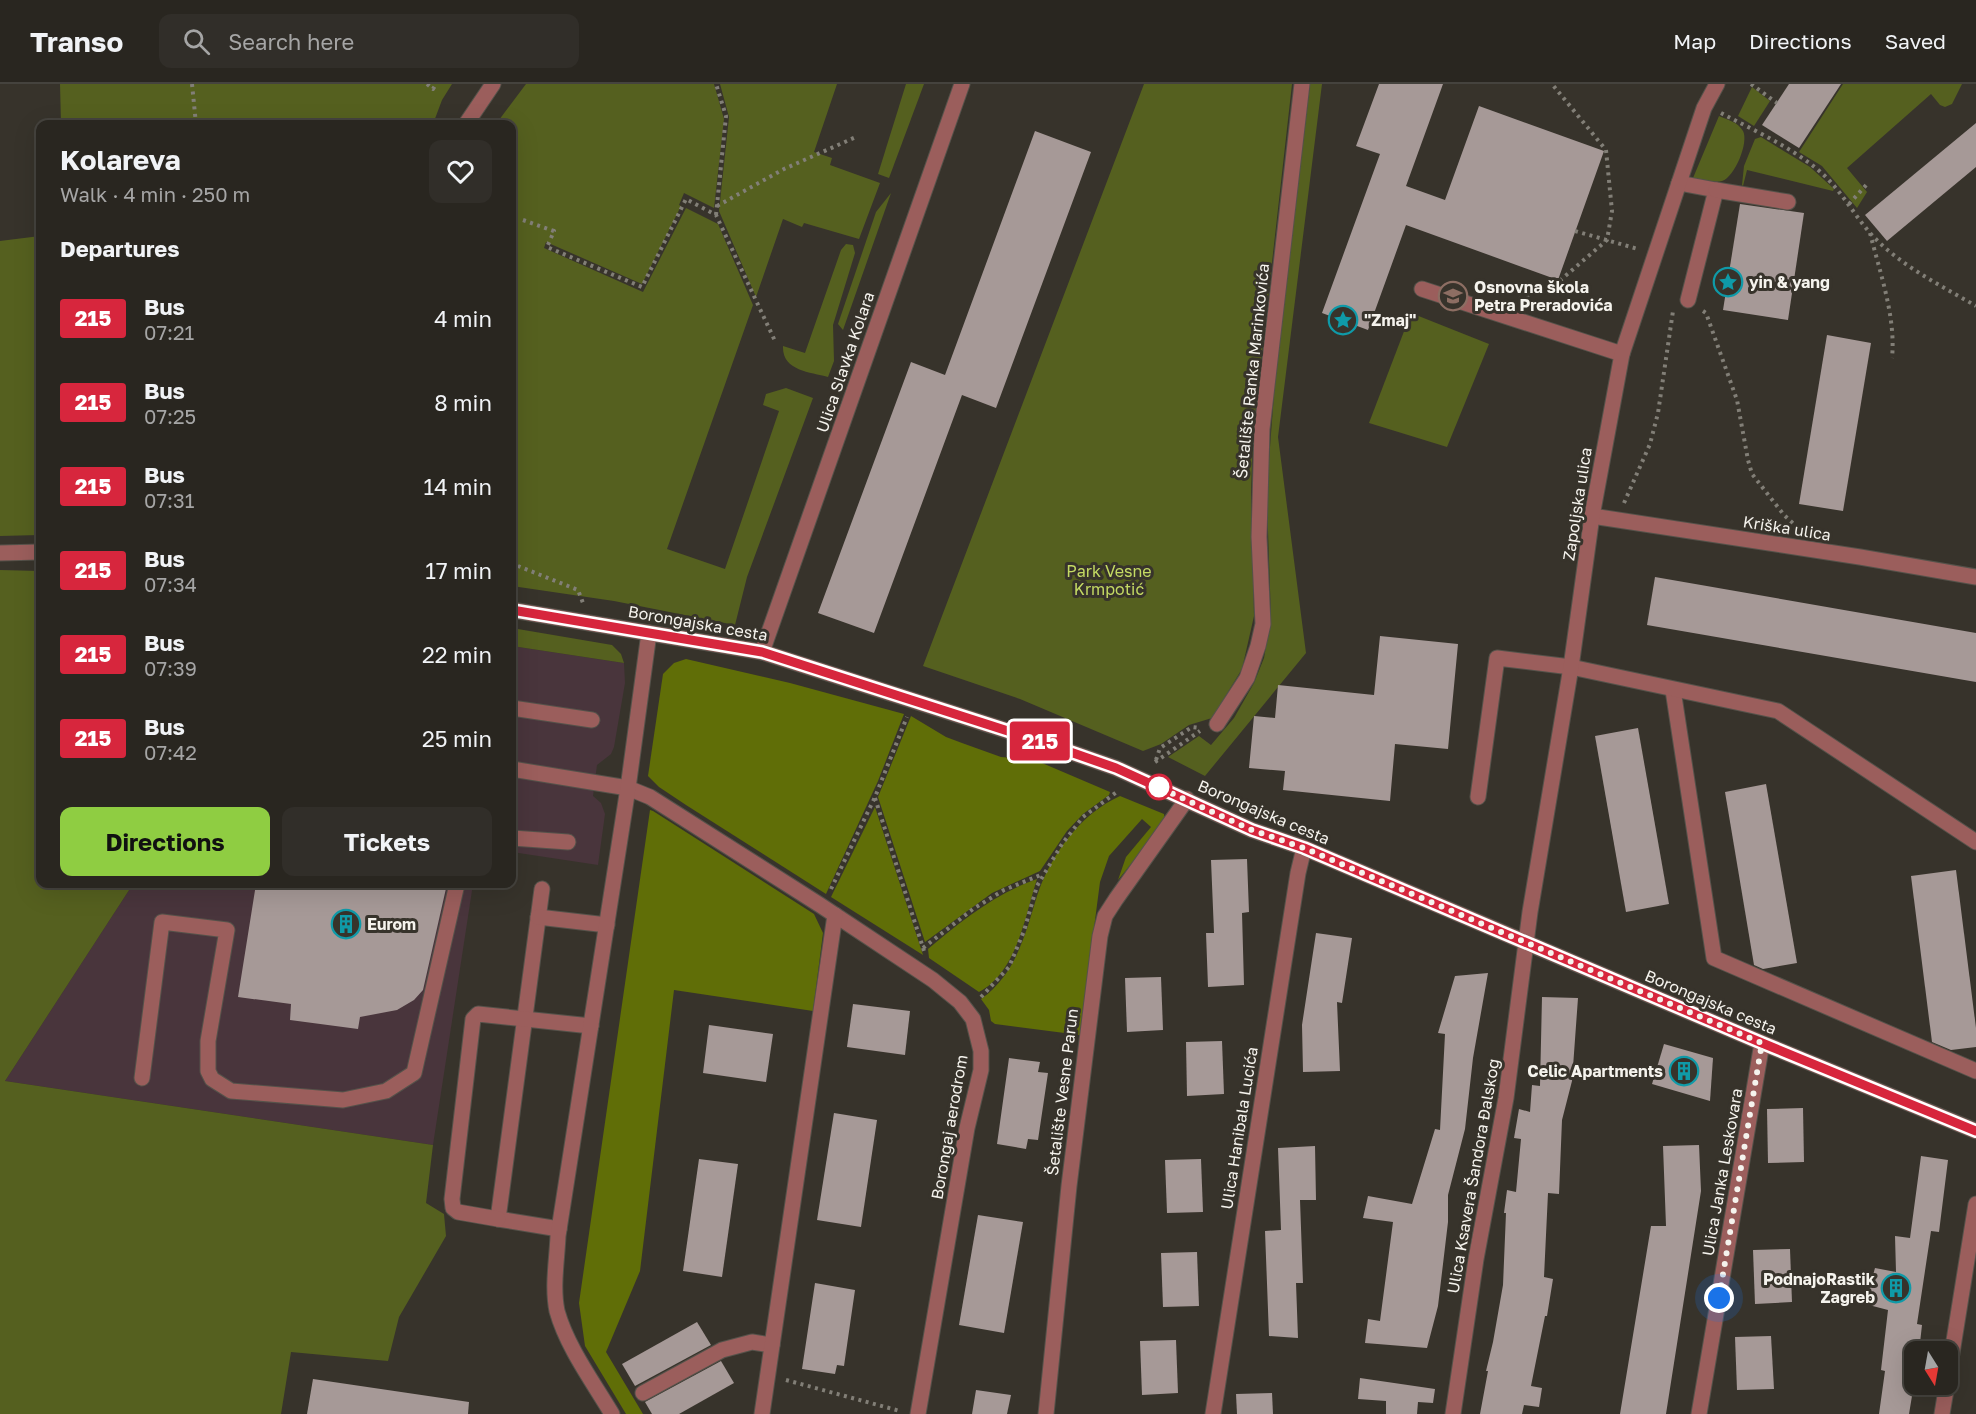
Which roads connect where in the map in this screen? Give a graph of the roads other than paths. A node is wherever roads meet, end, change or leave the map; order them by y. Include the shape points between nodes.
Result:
1 (493, 84) edge
2 (962, 84) edge
3 (1302, 84) edge
4 (1698, 84) edge
5 (1715, 87) edge
6 (469, 120) edge
7 (1679, 183) junction
8 (1716, 190) junction
9 (1788, 202) dead end
10 (1422, 289) dead end
11 (1688, 300) road end
12 (1622, 354) junction
13 (1592, 516) junction
14 (36, 552) edge
15 (0, 553) edge
16 (1976, 577) edge
17 (516, 611) edge
18 (649, 633) junction
19 (762, 652) junction
20 (1571, 667) junction
21 (1673, 690) junction
22 (516, 709) edge
23 (592, 720) dead end
24 (1212, 726) road end
25 (516, 770) edge
26 (628, 788) junction
27 (1478, 796) dead end
28 (1186, 800) junction
29 (516, 838) edge
30 (568, 842) dead end
31 (1976, 842) edge
32 (1304, 848) junction
33 (456, 888) edge
34 (542, 889) dead end
35 (835, 915) junction
36 (538, 917) junction
37 (607, 925) junction
38 (1527, 944) junction
39 (525, 1019) junction
40 (591, 1026) junction
41 (1762, 1043) junction
42 (1976, 1071) edge
43 (142, 1078) dead end
44 (1976, 1131) edge
45 (1976, 1204) edge
46 (498, 1219) junction
47 (559, 1229) junction
48 (1954, 1341) edge
49 (772, 1345) junction
50 (642, 1393) dead end
51 (1945, 1395) edge
52 (612, 1414) edge
53 (762, 1414) edge
54 (918, 1414) edge
55 (1046, 1414) edge
56 (1213, 1414) edge
57 (1453, 1414) edge
58 (1699, 1414) edge
59 (1942, 1414) edge

1 - 6 street
2 - 19 street, Ulica Slavka Kolara
3 - 24 street, Šetalište Ranka Marinkovića via 1262,429 1259,537 1263,624 1247,678
4 - 5 street
5 - 7 street, Zapoljska ulica
7 - 8 street
7 - 12 street, Zapoljska ulica
8 - 9 street
8 - 11 street
10 - 12 street
12 - 13 street, Zapoljska ulica
13 - 16 street, Kriška ulica
13 - 20 street, Zapoljska ulica
14 - 15 street
17 - 18 street, Borongajska cesta
18 - 19 street, Borongajska cesta
18 - 26 street
19 - 28 street, Borongajska cesta via 1046,743 1116,768
20 - 21 street
20 - 27 street via 1497,658
20 - 38 street, Zapoljska ulica
21 - 31 street via 1778,711
21 - 42 street via 1714,958
22 - 23 street
25 - 26 street, Borongaj aerodrom
26 - 35 street, Borongaj aerodrom via 650,797
26 - 37 street
28 - 32 street, Borongajska cesta
28 - 55 street, Šetalište Vesne Parun via 1105,916 1100,936
29 - 30 street
32 - 38 street, Borongajska cesta
32 - 56 street, Ulica Hanibala Lucića
33 - 43 street via 414,1073 386,1091 343,1100 231,1091 212,1079 208,1071 208,1041 227,930 162,922
34 - 36 street
35 - 49 street
35 - 54 street, Borongaj aerodrom via 960,1002 973,1019 981,1051 981,1070 967,1128
36 - 37 street
36 - 39 street
37 - 40 street
38 - 41 street, Borongajska cesta
38 - 57 street, Ulica Ksavera Šandora Đalskog via 1506,1098
39 - 40 street
39 - 46 street
39 - 46 street via 478,1014 473,1019 453,1208
40 - 47 street
41 - 44 street, Borongajska cesta
41 - 58 street, Ulica Janka Leskovara
45 - 48 street
46 - 47 street
47 - 52 street via 557,1310 572,1345
49 - 50 street via 752,1342 722,1350
49 - 53 street
51 - 59 street

